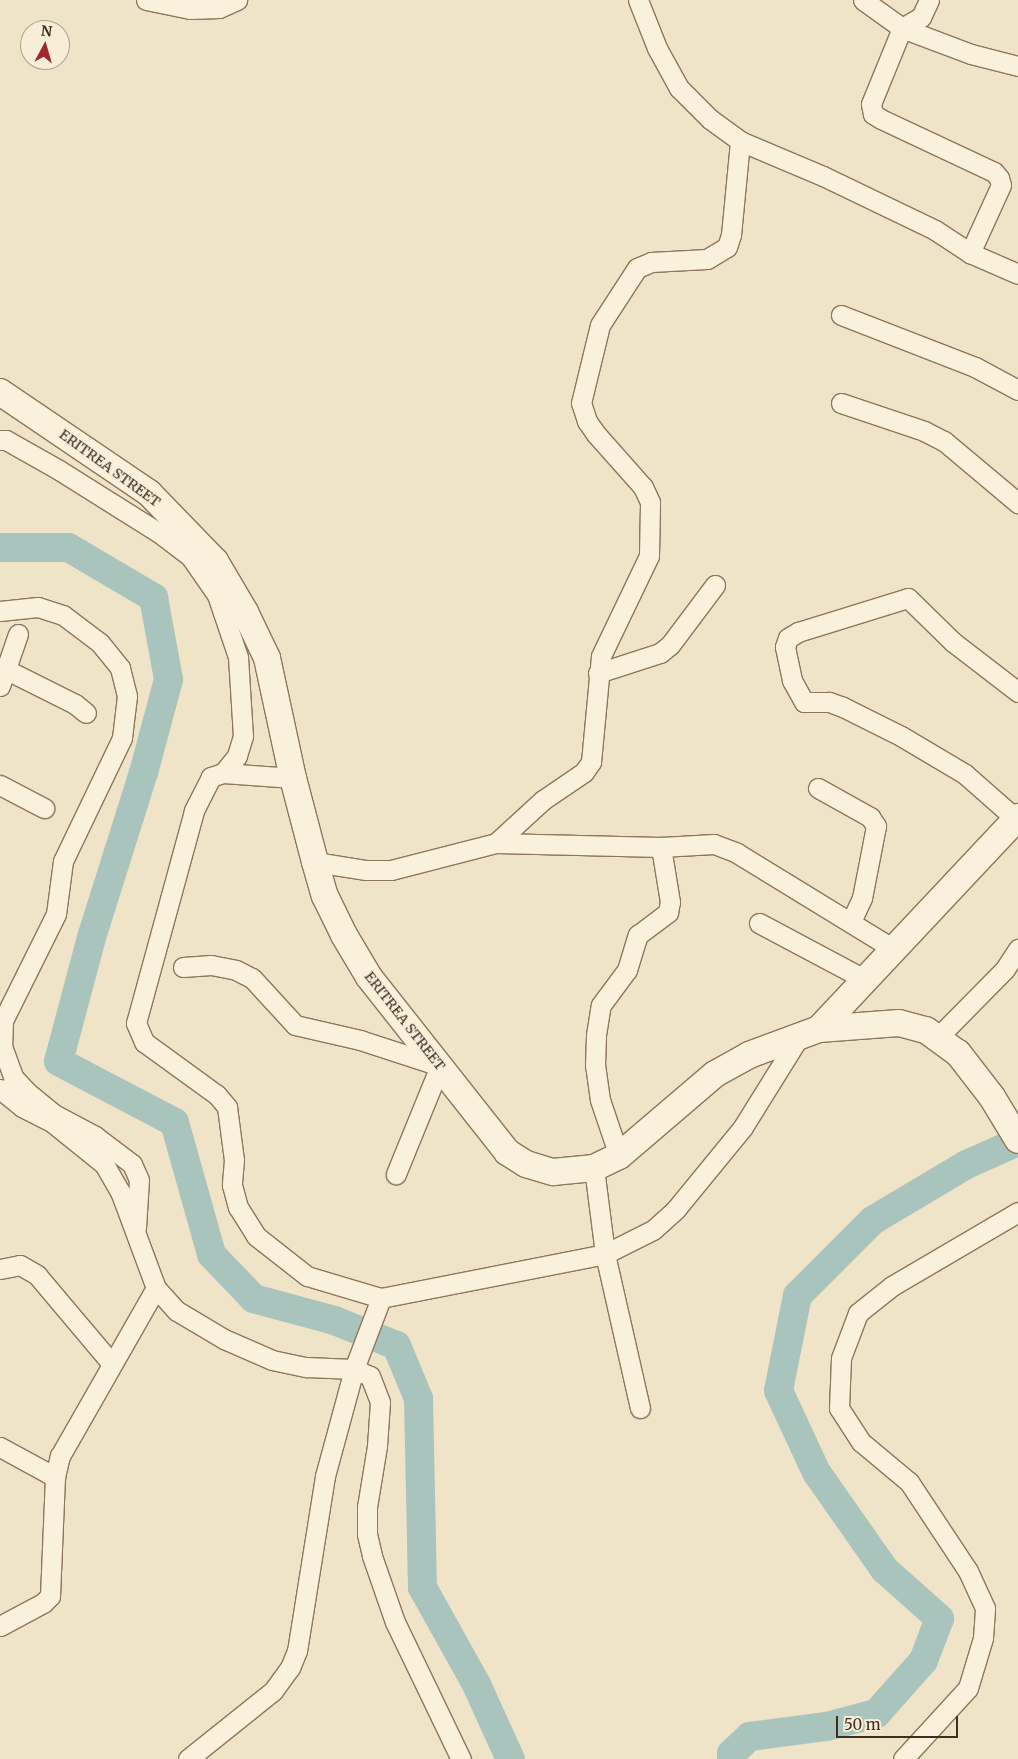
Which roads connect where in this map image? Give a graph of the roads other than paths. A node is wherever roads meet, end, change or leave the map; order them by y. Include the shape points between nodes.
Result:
1 (146, 0) edge
2 (237, 0) edge
3 (638, 0) edge
4 (863, 0) edge
5 (929, 0) edge
6 (902, 28) junction
7 (1018, 66) edge
8 (740, 140) junction
9 (970, 253) junction
10 (1018, 274) edge
11 (841, 315) dead end
12 (1018, 390) edge
13 (0, 392) edge
14 (841, 403) dead end
15 (0, 440) edge
16 (1018, 503) edge
17 (715, 585) dead end
18 (0, 610) edge
19 (18, 634) dead end
20 (598, 674) junction
21 (4, 678) edge
22 (1018, 692) edge
23 (86, 713) dead end
24 (237, 756) junction
25 (223, 773) junction
26 (252, 775) junction
27 (292, 778) junction
28 (0, 786) edge
29 (818, 788) dead end
30 (44, 808) dead end
31 (1017, 818) edge
32 (496, 843) junction
33 (661, 847) junction
34 (315, 862) junction
35 (851, 922) junction
36 (759, 923) dead end
37 (892, 948) junction
38 (1018, 949) edge
39 (183, 967) dead end
40 (866, 980) junction
41 (810, 1031) junction
42 (939, 1036) junction
43 (440, 1066) junction
44 (0, 1089) edge
45 (1018, 1140) edge
46 (619, 1156) junction
47 (594, 1168) junction
48 (396, 1174) dead end
49 (1018, 1212) edge
50 (136, 1239) junction
51 (605, 1254) junction
52 (0, 1269) edge
53 (156, 1288) junction
54 (379, 1303) junction
55 (112, 1364) junction
56 (354, 1369) junction
57 (640, 1408) dead end
58 (0, 1447) edge
59 (55, 1477) junction
60 (0, 1626) edge
61 (188, 1759) edge
62 (461, 1759) edge
63 (903, 1759) edge

1 - 2 street via 190,9 219,8
3 - 8 street via 679,88 710,119
4 - 6 street
5 - 6 street via 921,17
6 - 7 street via 971,54
6 - 9 street via 871,104 873,114 994,172 999,178 1001,185
8 - 9 street via 935,230
8 - 20 street via 731,235 727,247 707,259 651,262 637,268 600,325 588,367 581,403 587,421 643,487 650,502 649,556 601,656
9 - 10 street
11 - 12 street via 976,367
13 - 27 main road, ERITREA STREET via 149,493 215,561 246,612 267,658
14 - 16 street via 944,441
15 - 24 street via 6,440 59,470 158,532 190,556 217,595 238,657 243,736
17 - 20 street via 670,645 660,653
18 - 50 street via 38,607 63,615 100,643 120,668 127,696 122,738 64,861 56,914 4,1021 2,1046 13,1077 28,1093 54,1114 95,1136 132,1164 139,1180
19 - 21 street
20 - 32 street via 591,762 584,772 543,800
21 - 23 street via 75,704
22 - 31 street via 953,642 908,598 798,632 788,638 785,647 792,680 804,702 829,702 844,707 901,736 965,774
24 - 25 street
24 - 26 street
25 - 26 street
25 - 54 street via 211,777 194,811 136,1023 138,1035 160,1056 217,1095 227,1107 234,1160 232,1185 238,1208 256,1236 308,1276
26 - 27 street
27 - 34 main road, ERITREA STREET
28 - 30 street
29 - 35 street via 870,817 876,826 862,898
31 - 37 main road
32 - 33 street
32 - 34 street via 391,870 366,870
33 - 35 street via 714,844 737,853
33 - 46 street via 670,902 668,912 638,935 627,970 601,1004 596,1036 595,1065 600,1100
34 - 43 main road, ERITREA STREET via 325,896 369,976
35 - 37 street
36 - 40 street
37 - 40 main road
38 - 42 street via 1005,968
39 - 43 street via 211,965 236,970 252,978 295,1025 360,1040
40 - 41 main road
41 - 42 main road, ERITREA STREET via 899,1023
41 - 46 main road, ERITREA STREET via 749,1055 715,1074
41 - 51 street via 743,1127 676,1209 653,1230
42 - 45 main road, ERITREA STREET via 958,1053 992,1096
43 - 47 main road, ERITREA STREET via 507,1152 553,1172
43 - 48 street
44 - 50 street via 22,1107 54,1123 104,1164 121,1194
46 - 47 main road, ERITREA STREET
47 - 51 street
49 - 63 street via 892,1286 858,1313 841,1358 839,1408 861,1442 909,1482 968,1572 985,1608 983,1638 968,1688
50 - 53 street
51 - 54 street
51 - 57 street
52 - 55 street via 20,1265 37,1275
53 - 55 street
53 - 56 street via 177,1311 272,1360 306,1367
54 - 56 street
55 - 59 street via 60,1456
56 - 61 street via 325,1476 297,1651 290,1668 273,1691
56 - 62 street via 370,1376 380,1402 367,1507 367,1534 372,1556 395,1622
58 - 59 street
59 - 60 street via 50,1596 44,1603

